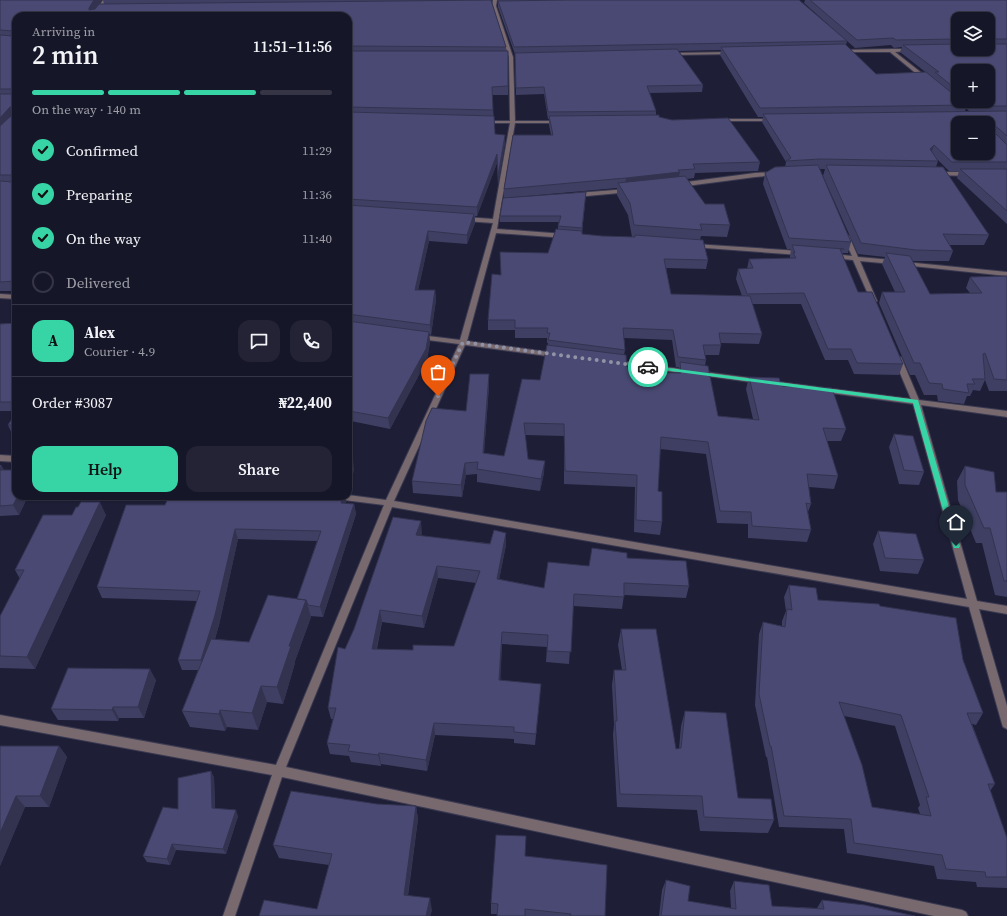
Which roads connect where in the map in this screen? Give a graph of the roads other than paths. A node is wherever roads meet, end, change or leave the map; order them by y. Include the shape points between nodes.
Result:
1 (105, 0) edge
2 (494, 4) edge
3 (99, 9) junction
4 (106, 9) edge
5 (97, 12) edge
6 (847, 46) edge
7 (853, 50) junction
8 (891, 50) junction
9 (914, 50) edge
10 (837, 51) edge
11 (734, 53) edge
12 (662, 54) edge
13 (932, 84) edge
14 (711, 120) edge
15 (782, 120) edge
16 (481, 122) edge
17 (513, 122) junction
18 (568, 122) edge
19 (779, 174) edge
20 (928, 174) edge
21 (976, 174) edge
22 (671, 186) edge
23 (633, 190) edge
24 (570, 196) edge
25 (457, 219) edge
26 (496, 221) junction
27 (843, 229) edge
28 (494, 231) junction
29 (572, 237) edge
30 (690, 245) edge
31 (808, 254) edge
32 (824, 255) edge
33 (855, 257) junction
34 (1007, 274) edge
35 (0, 296) edge
36 (12, 297) edge
37 (876, 308) edge
38 (409, 335) edge
39 (463, 342) junction
40 (895, 351) edge
41 (564, 356) edge
42 (611, 362) edge
43 (916, 401) junction
44 (1007, 414) edge
45 (0, 458) edge
46 (12, 459) edge
47 (352, 498) edge
48 (389, 503) junction
49 (973, 604) junction
50 (1007, 610) edge
51 (0, 720) edge
52 (1007, 724) edge
53 (279, 771) junction
54 (229, 916) edge
55 (962, 916) edge

1 - 3 street
2 - 17 street via 511,57
3 - 4 street
3 - 5 street
6 - 7 street
7 - 8 street
7 - 10 street
8 - 9 street
8 - 13 street
11 - 12 street
14 - 15 street
16 - 17 street
17 - 18 street
17 - 26 street via 503,201
19 - 22 street
20 - 21 street
23 - 24 street
25 - 26 street
26 - 28 street
27 - 33 street
28 - 29 street
28 - 39 street
30 - 31 street
32 - 33 street
33 - 34 street
33 - 37 street
35 - 36 street
38 - 39 street
39 - 41 street
39 - 48 street
40 - 43 street
42 - 43 street
43 - 44 street
43 - 49 street
45 - 46 street
47 - 48 street
48 - 49 street
48 - 53 street
49 - 50 street
49 - 52 street
51 - 53 street
53 - 54 street
53 - 55 street

